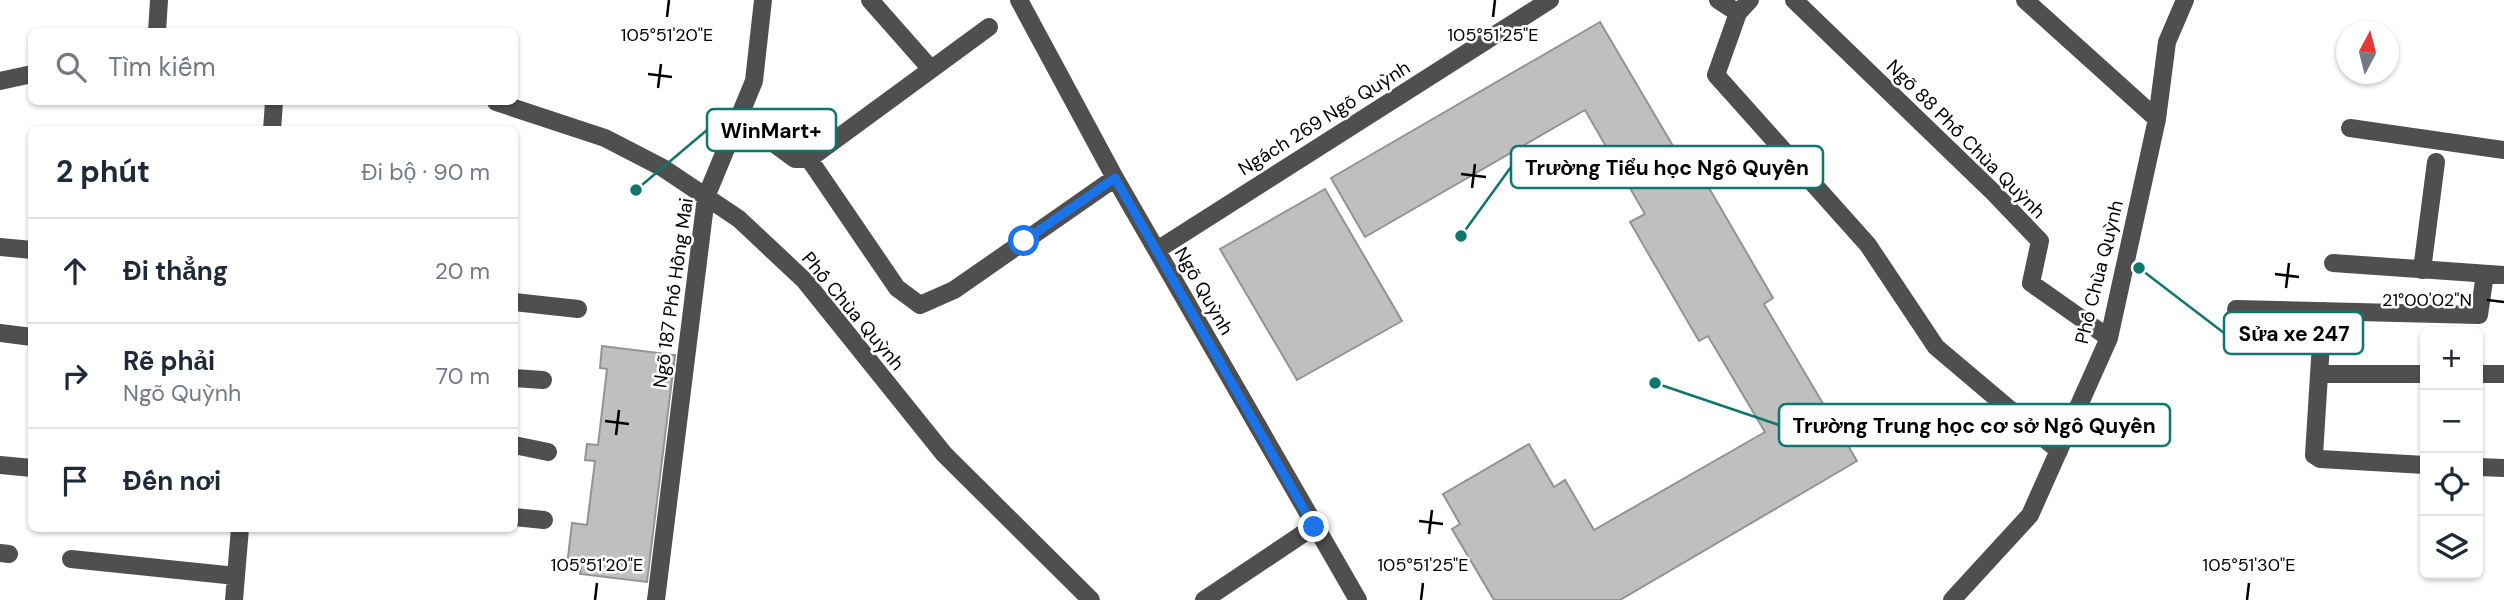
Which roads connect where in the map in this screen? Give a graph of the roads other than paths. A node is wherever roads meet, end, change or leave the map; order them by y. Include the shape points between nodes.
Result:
1 (159, 0) edge
2 (763, 0) edge
3 (870, 0) edge
4 (1020, 0) edge
5 (1550, 0) edge
6 (1718, 0) edge
7 (1794, 0) edge
8 (2025, 0) edge
9 (2182, 1) edge
10 (1744, 7) edge
11 (989, 27) dead end
12 (157, 28) edge
13 (930, 68) junction
14 (28, 75) edge
15 (0, 81) edge
16 (274, 105) edge
17 (505, 105) edge
18 (739, 118) junction
19 (2157, 119) junction
20 (272, 126) edge
21 (2350, 128) dead end
22 (2504, 150) edge
23 (808, 159) junction
24 (2436, 162) dead end
25 (1115, 178) junction
26 (706, 197) junction
27 (0, 247) edge
28 (28, 250) edge
29 (1157, 250) junction
30 (2333, 263) dead end
31 (2421, 270) junction
32 (2485, 274) junction
33 (2504, 275) edge
34 (518, 302) edge
35 (578, 309) dead end
36 (2236, 309) dead end
37 (2323, 311) junction
38 (0, 333) edge
39 (28, 336) edge
40 (2109, 338) junction
41 (2320, 374) junction
42 (2420, 374) edge
43 (2483, 374) edge
44 (2504, 374) edge
45 (518, 379) edge
46 (543, 380) dead end
47 (518, 446) edge
48 (2059, 451) junction
49 (548, 453) dead end
50 (0, 465) edge
51 (2420, 465) edge
52 (2483, 467) edge
53 (28, 468) edge
54 (2504, 468) edge
55 (518, 517) edge
56 (544, 520) dead end
57 (1314, 527) junction
58 (240, 532) edge
59 (71, 559) dead end
60 (236, 576) junction
61 (234, 600) edge
62 (656, 600) edge
63 (1091, 600) edge
64 (1204, 600) edge
65 (1358, 600) edge
66 (1952, 600) edge

1 - 12 street
2 - 18 street, Ngõ 187 Phố Hồng Mai via 754,81
3 - 13 street
4 - 25 street, Ngõ Quỳnh
5 - 29 street, Ngách 269 Ngõ Quỳnh
6 - 10 street
7 - 40 street, Ngõ 88 Phố Chùa Quỳnh via 2040,241 2031,283
8 - 19 street
9 - 19 street, Phố Chùa Quỳnh via 2167,42
10 - 48 street via 1716,75 1868,245 1936,347
11 - 13 street
13 - 23 street
14 - 15 street
16 - 20 street
17 - 26 street, Phố Chùa Quỳnh via 605,138
18 - 23 street via 795,159
18 - 26 street, Ngõ 187 Phố Hồng Mai
19 - 40 street, Phố Chùa Quỳnh
21 - 22 street
23 - 25 street via 897,288 920,305 954,290
24 - 31 street
25 - 29 street, Ngõ Quỳnh
26 - 62 street, Ngõ 187 Phố Hồng Mai
26 - 63 street, Phố Chùa Quỳnh via 739,219 805,281 944,454
27 - 28 street
29 - 57 street, Ngõ Quỳnh
30 - 31 street
31 - 32 street
32 - 33 street
32 - 37 street via 2479,315
34 - 35 street
36 - 37 street
37 - 41 street
38 - 39 street
40 - 48 street, Phố Chùa Quỳnh
41 - 42 street
41 - 51 street via 2314,455
43 - 44 street
45 - 46 street
47 - 49 street
48 - 66 street, Phố Chùa Quỳnh via 2030,515
50 - 53 street
52 - 54 street
55 - 56 street
57 - 64 street
57 - 65 street, Ngõ Quỳnh
58 - 60 street
59 - 60 street
60 - 61 street

